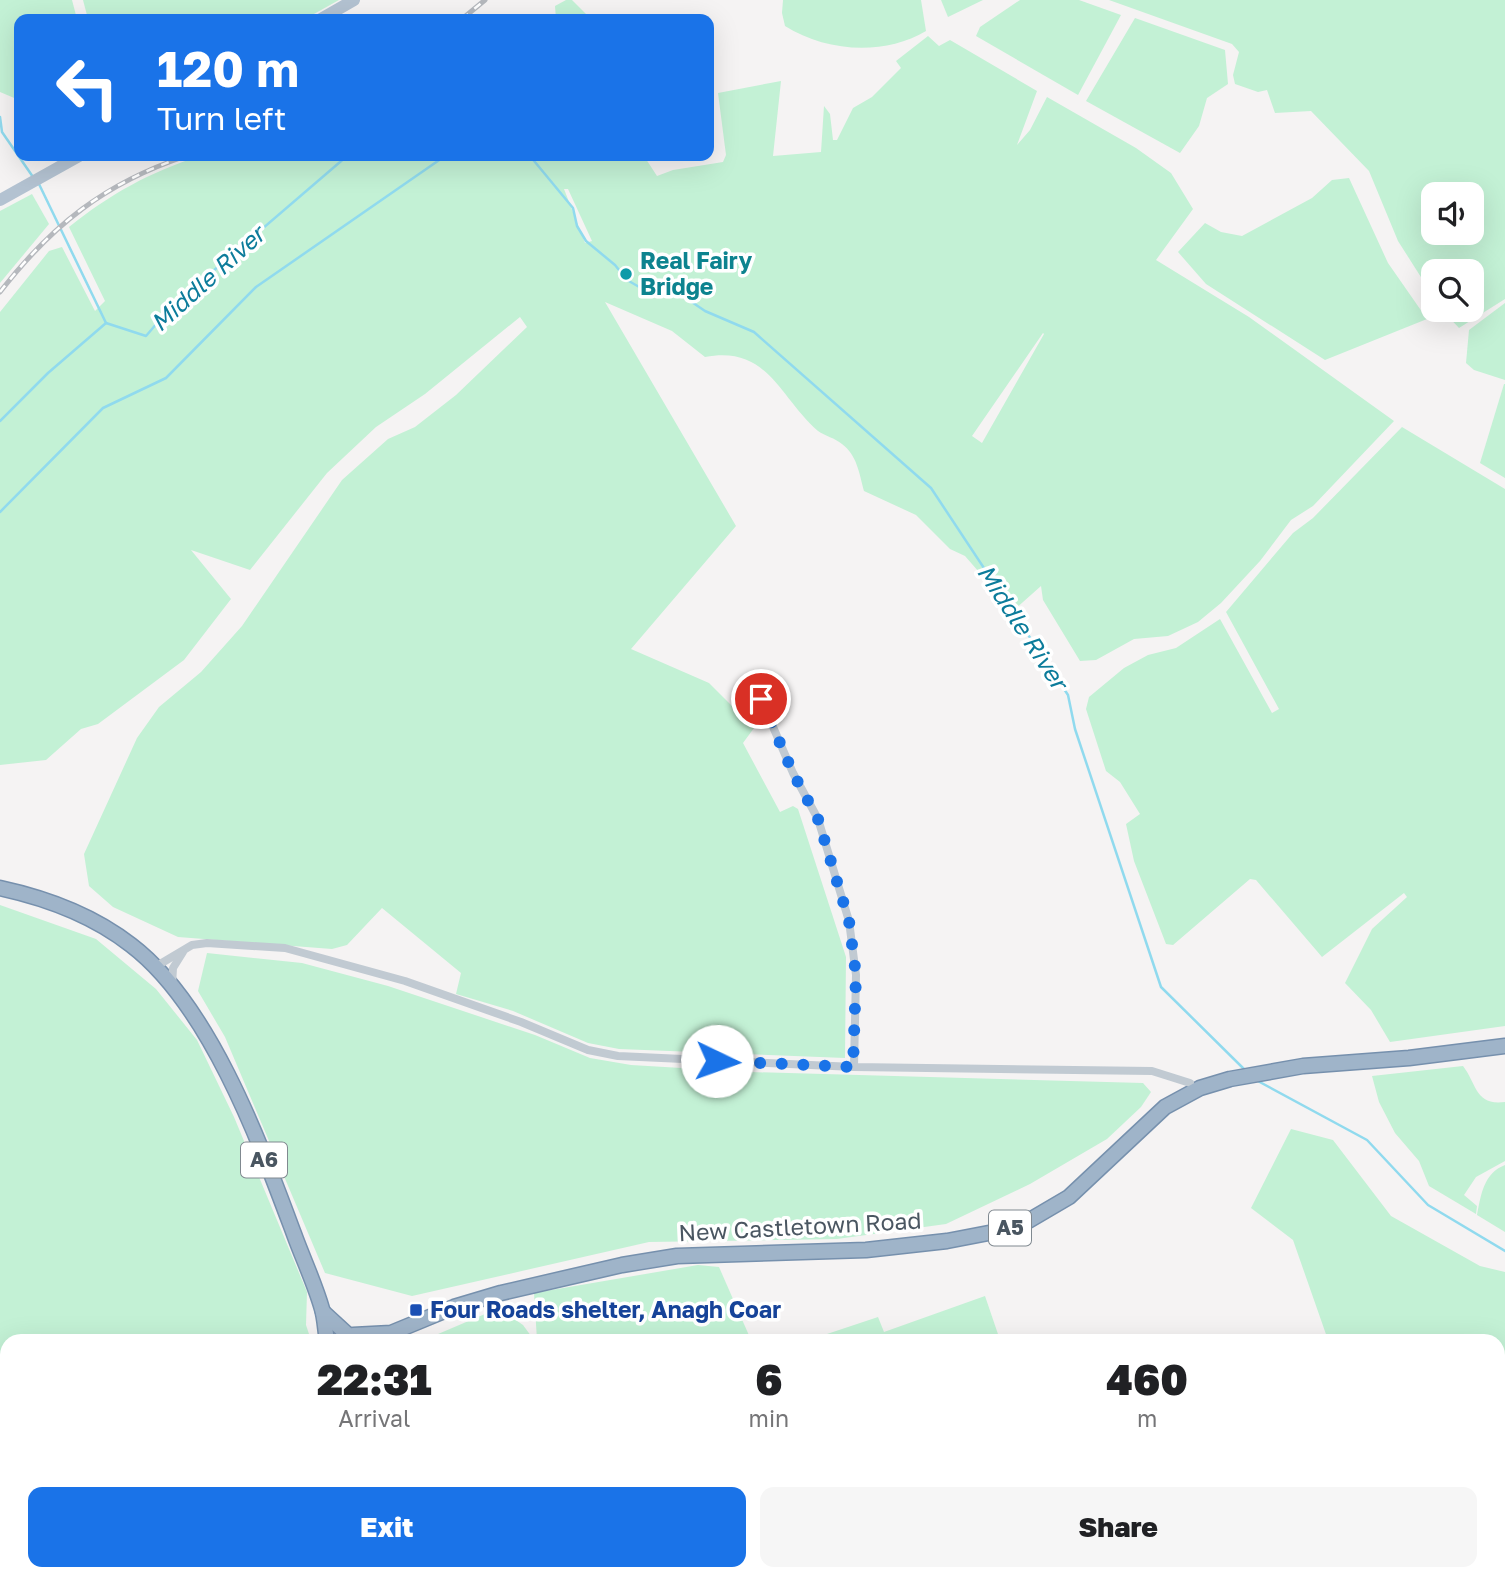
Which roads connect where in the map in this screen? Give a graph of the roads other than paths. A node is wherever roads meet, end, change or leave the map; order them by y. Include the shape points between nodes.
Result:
1 (354, 0) edge
2 (330, 14) edge
3 (69, 161) edge
4 (0, 200) edge
5 (761, 699) dead end
6 (0, 888) edge
7 (184, 949) junction
8 (155, 967) junction
9 (172, 987) junction
10 (1505, 1046) edge
11 (853, 1067) junction
12 (1191, 1083) dead end
13 (323, 1312) junction
14 (328, 1334) edge
15 (350, 1334) edge
16 (395, 1334) edge

1 - 2 main road
3 - 4 main road
5 - 11 street via 818,819 849,921 856,975
6 - 8 highway, A6 via 44,899 98,924 131,944
7 - 8 street
7 - 9 street via 173,968
7 - 11 street via 207,943 317,954 457,999 588,1050 618,1056
8 - 9 highway, A6
9 - 13 highway, A6 via 211,1043 276,1186
10 - 16 highway, New Castletown Road / A5 via 1303,1066 1200,1088 1165,1107 1069,1197 1023,1224 947,1241 866,1250 677,1256 622,1265 454,1307
11 - 12 street via 1152,1071
13 - 14 highway, A6
13 - 15 highway, A6

